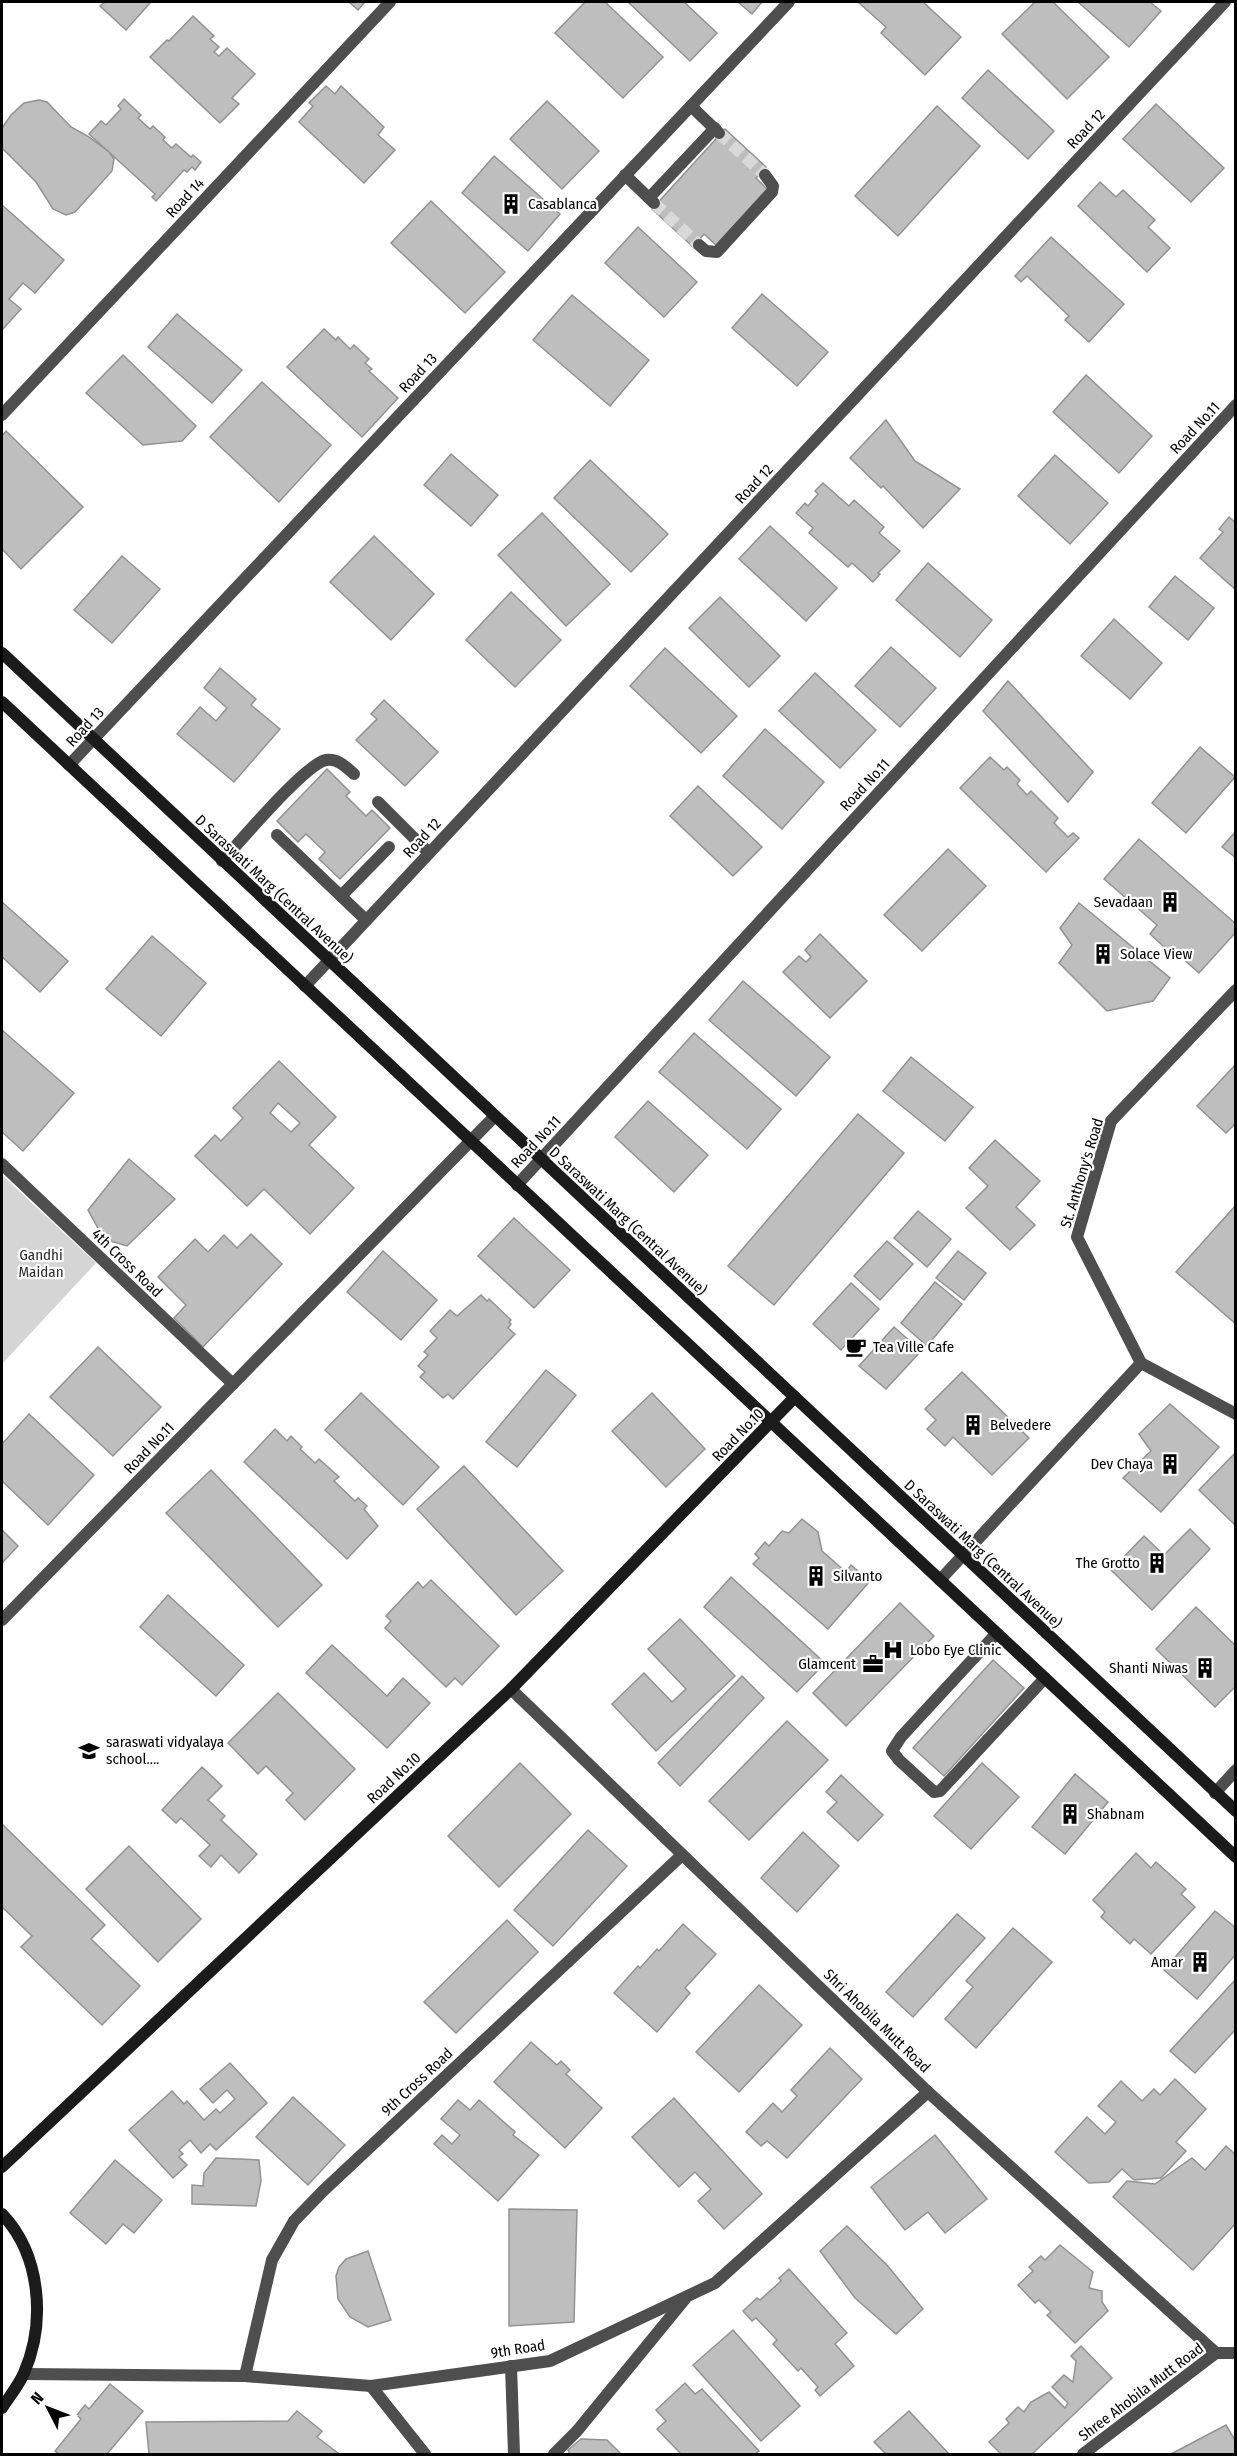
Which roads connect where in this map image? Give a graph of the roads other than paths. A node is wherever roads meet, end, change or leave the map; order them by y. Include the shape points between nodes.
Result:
1 (390, 2) edge
2 (789, 2) edge
3 (1226, 2) edge
4 (691, 106) junction
5 (625, 175) junction
6 (765, 175) dead end
7 (699, 245) tunnel mouth
8 (1236, 405) edge
9 (2, 415) edge
10 (2, 653) edge
11 (2, 702) edge
12 (93, 740) junction
13 (69, 765) junction
14 (354, 774) dead end
15 (378, 802) dead end
16 (277, 835) dead end
17 (388, 847) dead end
18 (429, 853) junction
19 (222, 861) junction
20 (341, 896) junction
21 (366, 920) junction
22 (328, 961) junction
23 (305, 986) junction
24 (1236, 990) edge
25 (495, 1116) junction
26 (471, 1142) junction
27 (541, 1160) junction
28 (2, 1164) edge
29 (517, 1185) junction
30 (1141, 1363) junction
31 (233, 1384) junction
32 (795, 1397) junction
33 (1236, 1414) edge
34 (771, 1422) junction
35 (963, 1555) junction
36 (940, 1580) junction
37 (2, 1620) edge
38 (996, 1634) junction
39 (1045, 1678) junction
40 (511, 1689) junction
41 (1236, 1770) edge
42 (1215, 1793) junction
43 (1236, 1811) edge
44 (682, 1855) junction
45 (1236, 1857) edge
46 (928, 2092) junction
47 (2, 2167) edge
48 (2, 2214) edge
49 (688, 2295) junction
50 (1216, 2353) junction
51 (1236, 2353) edge
52 (511, 2366) junction
53 (24, 2374) junction
54 (245, 2376) junction
55 (371, 2386) junction
56 (2, 2408) edge
57 (425, 2454) edge
58 (514, 2454) edge
59 (554, 2454) edge
60 (1083, 2454) edge

1 - 9 street, Road 14
2 - 4 street, Road 13
3 - 18 street, Road 12
4 - 5 street, Road 13
4 - 5 street via 717,130 652,200
5 - 12 street, Road 13
6 - 7 street via 773,186 772,192 717,252 706,251
8 - 27 street, Road No.11
10 - 12 main road, D Saraswati Marg (Central Avenue)
11 - 13 main road
12 - 13 street, Road 13
12 - 19 main road, D Saraswati Marg (Central Avenue)
13 - 23 main road
14 - 19 street via 338,761 325,760 315,766
15 - 18 street
16 - 20 street
17 - 20 street
18 - 21 street, Road 12
19 - 22 main road, D Saraswati Marg (Central Avenue)
20 - 21 street
21 - 22 street, Road 12
22 - 23 street, Road 12
22 - 25 main road, D Saraswati Marg (Central Avenue)
23 - 26 main road
24 - 30 street, St. Anthony's Road via 1111,1120 1077,1237
25 - 26 street, Road No.11
25 - 27 main road, D Saraswati Marg (Central Avenue)
26 - 29 main road
26 - 31 street, Road No.11
27 - 29 street, Road No.11
27 - 32 main road, D Saraswati Marg (Central Avenue)
28 - 31 street, 4th Cross Road
29 - 34 main road
30 - 33 street
30 - 35 street
31 - 37 street, Road No.11
32 - 34 main road, Road No.10
32 - 35 main road, D Saraswati Marg (Central Avenue)
34 - 36 main road
34 - 40 main road, Road No.10
35 - 36 street
35 - 42 main road, D Saraswati Marg (Central Avenue)
36 - 38 main road
38 - 39 main road
38 - 39 street via 892,1751 934,1792 940,1791
39 - 45 main road
40 - 44 street, Shri Ahobila Mutt Road
40 - 47 main road, Road No.10
41 - 42 street
42 - 43 main road, D Saraswati Marg (Central Avenue)
44 - 46 street, Shri Ahobila Mutt Road
44 - 54 street, 9th Cross Road via 294,2221 272,2260
46 - 49 street, 9th Road via 715,2283
46 - 50 street, Shri Ahobila Mutt Road
48 - 53 main road via 13,2226 34,2273 38,2324
49 - 52 street, 9th Road via 550,2361
49 - 59 street
50 - 51 street
50 - 60 street, Shree Ahobila Mutt Road
52 - 55 street, 9th Road
52 - 58 street
53 - 54 street, 9th Road
53 - 56 main road
54 - 55 street, 9th Road
55 - 57 street

